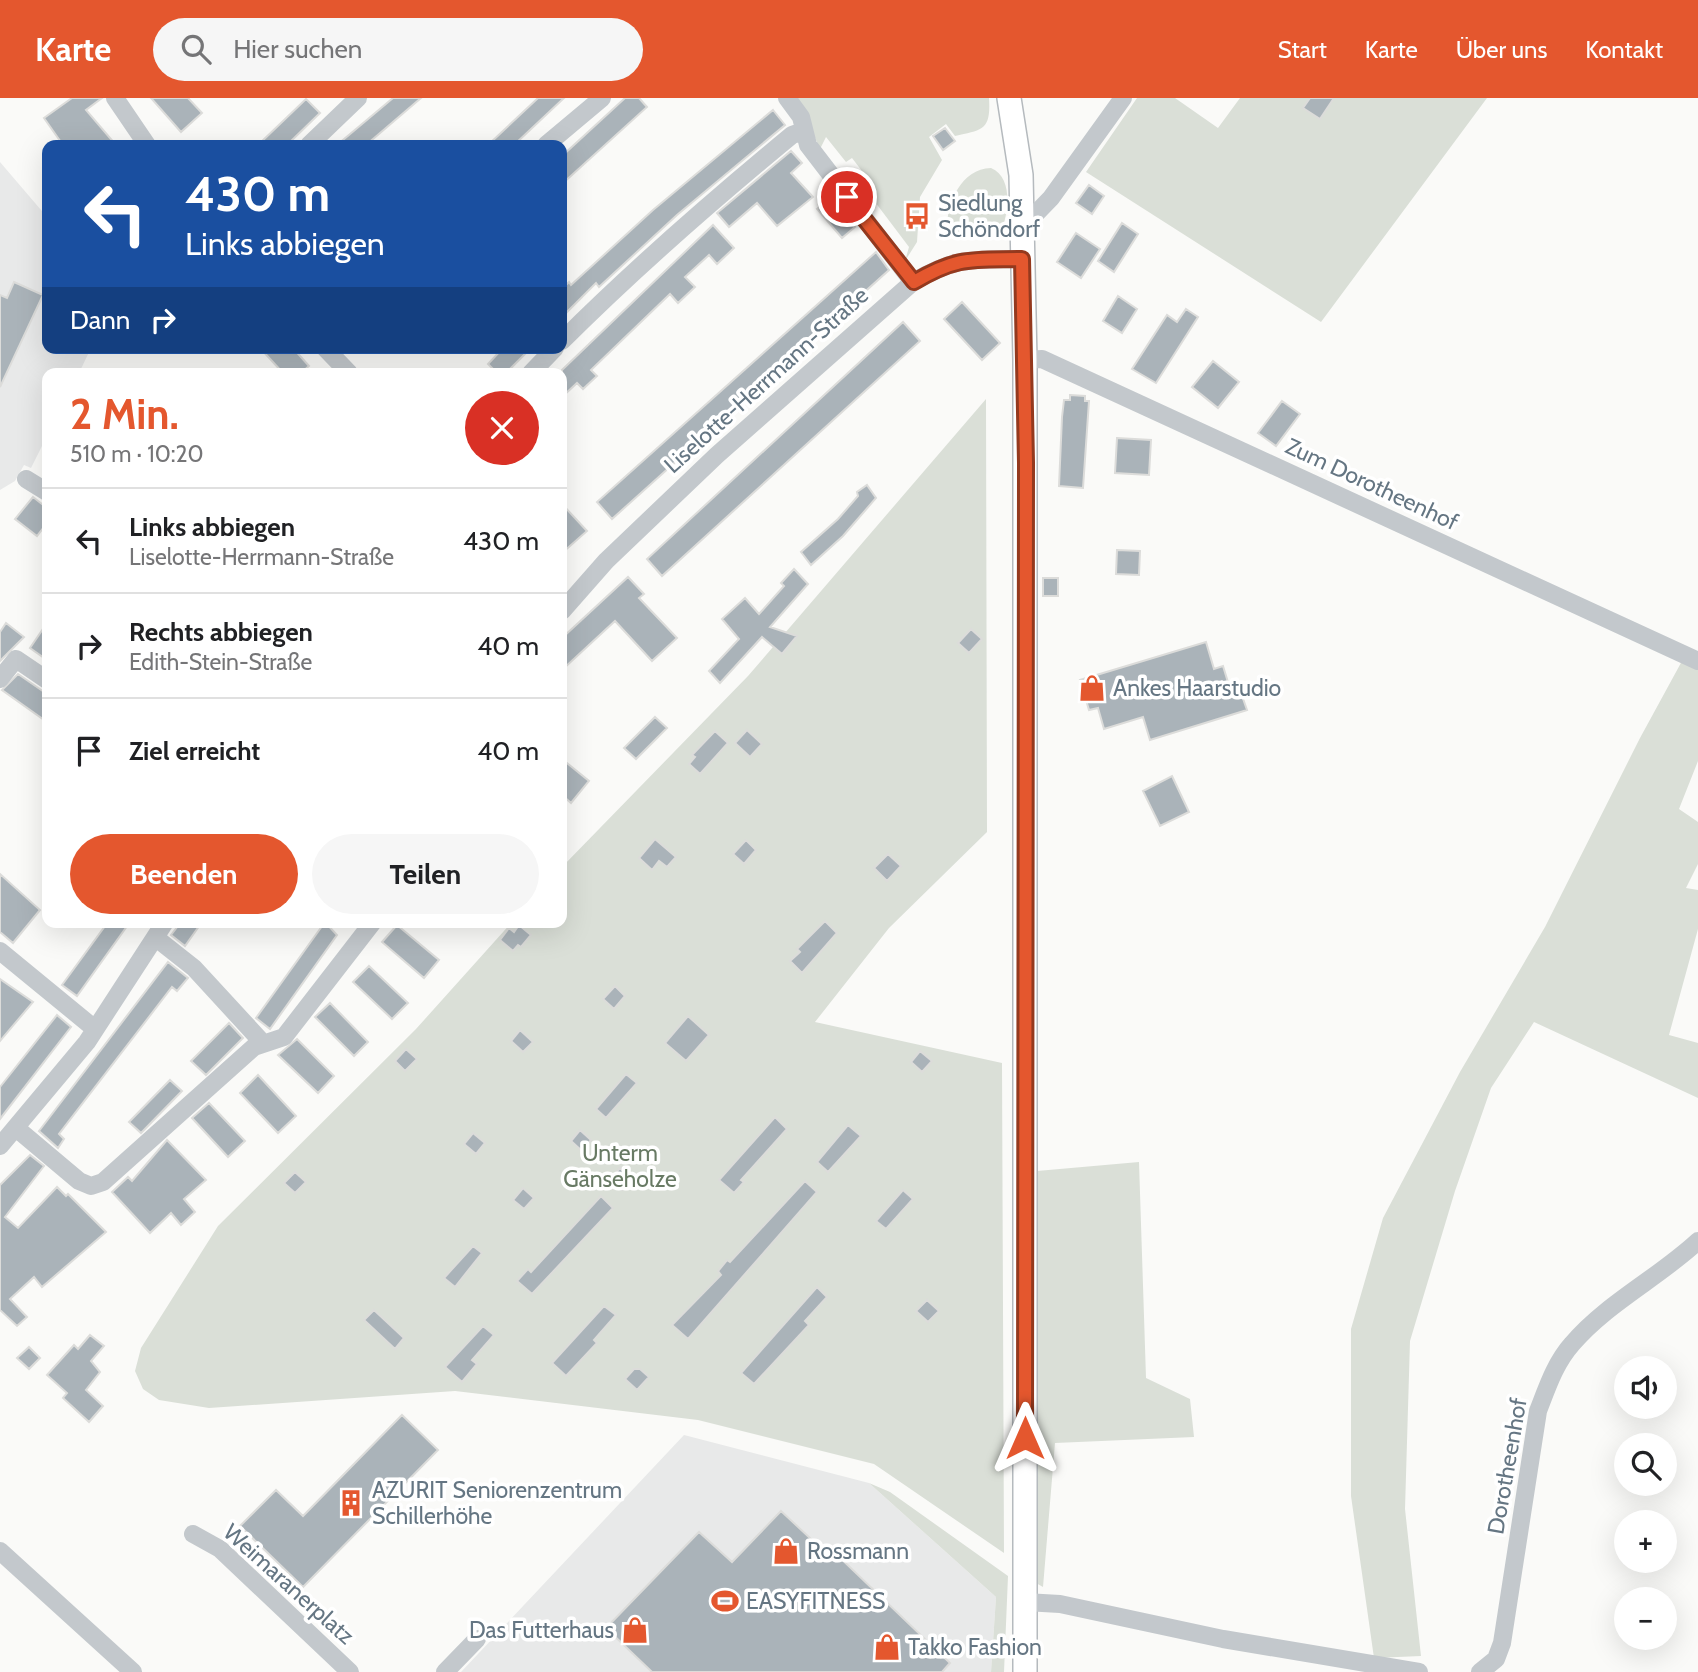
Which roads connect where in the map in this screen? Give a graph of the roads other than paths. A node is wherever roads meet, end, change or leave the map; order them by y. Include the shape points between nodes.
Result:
1 (115, 98) edge
2 (358, 98) edge
3 (602, 98) edge
4 (786, 98) edge
5 (1009, 98) edge
6 (1123, 98) edge
7 (803, 131) junction
8 (144, 140) edge
9 (314, 140) edge
10 (552, 140) edge
11 (1021, 229) junction
12 (1022, 259) junction
13 (914, 282) junction
14 (567, 336) edge
15 (332, 354) edge
16 (549, 354) edge
17 (1025, 360) junction
18 (345, 368) edge
19 (536, 368) edge
20 (26, 479) dead end
21 (42, 489) edge
22 (567, 595) edge
23 (1698, 661) edge
24 (42, 677) edge
25 (0, 679) edge
26 (368, 928) edge
27 (160, 930) edge
28 (0, 951) edge
29 (95, 1029) junction
30 (263, 1043) junction
31 (16, 1128) junction
32 (0, 1146) edge
33 (1698, 1241) edge
34 (193, 1534) dead end
35 (0, 1551) edge
36 (1025, 1602) junction
37 (477, 1639) dead end
38 (133, 1672) edge
39 (350, 1672) edge
40 (444, 1672) edge
41 (1025, 1672) edge
42 (1419, 1672) edge
43 (1480, 1672) edge

1 - 8 street
2 - 9 street
3 - 10 street
4 - 7 street via 801,117
5 - 11 main road via 1021,164
6 - 11 street via 1051,198
7 - 13 street via 808,145
7 - 14 street via 727,188
11 - 12 main road
12 - 13 street, Liselotte-Herrmann-Straße via 959,260
12 - 17 main road
13 - 22 street, Liselotte-Herrmann-Straße via 717,455
15 - 18 street
16 - 19 street
17 - 23 street, Zum Dorotheenhof via 1042,359
17 - 36 main road
20 - 21 street
24 - 25 street via 16,659
26 - 30 street via 284,1037
27 - 29 street
27 - 30 street
28 - 29 street
29 - 31 street
30 - 31 street via 103,1182 91,1186 79,1181
31 - 32 street
33 - 43 street, Dorotheenhof via 1592,1324 1571,1345 1550,1378 1538,1411 1502,1643 1496,1659
34 - 39 street, Weimaranerplatz via 220,1549
35 - 38 street
36 - 41 main road
36 - 42 street via 1059,1604 1223,1639
37 - 40 street

